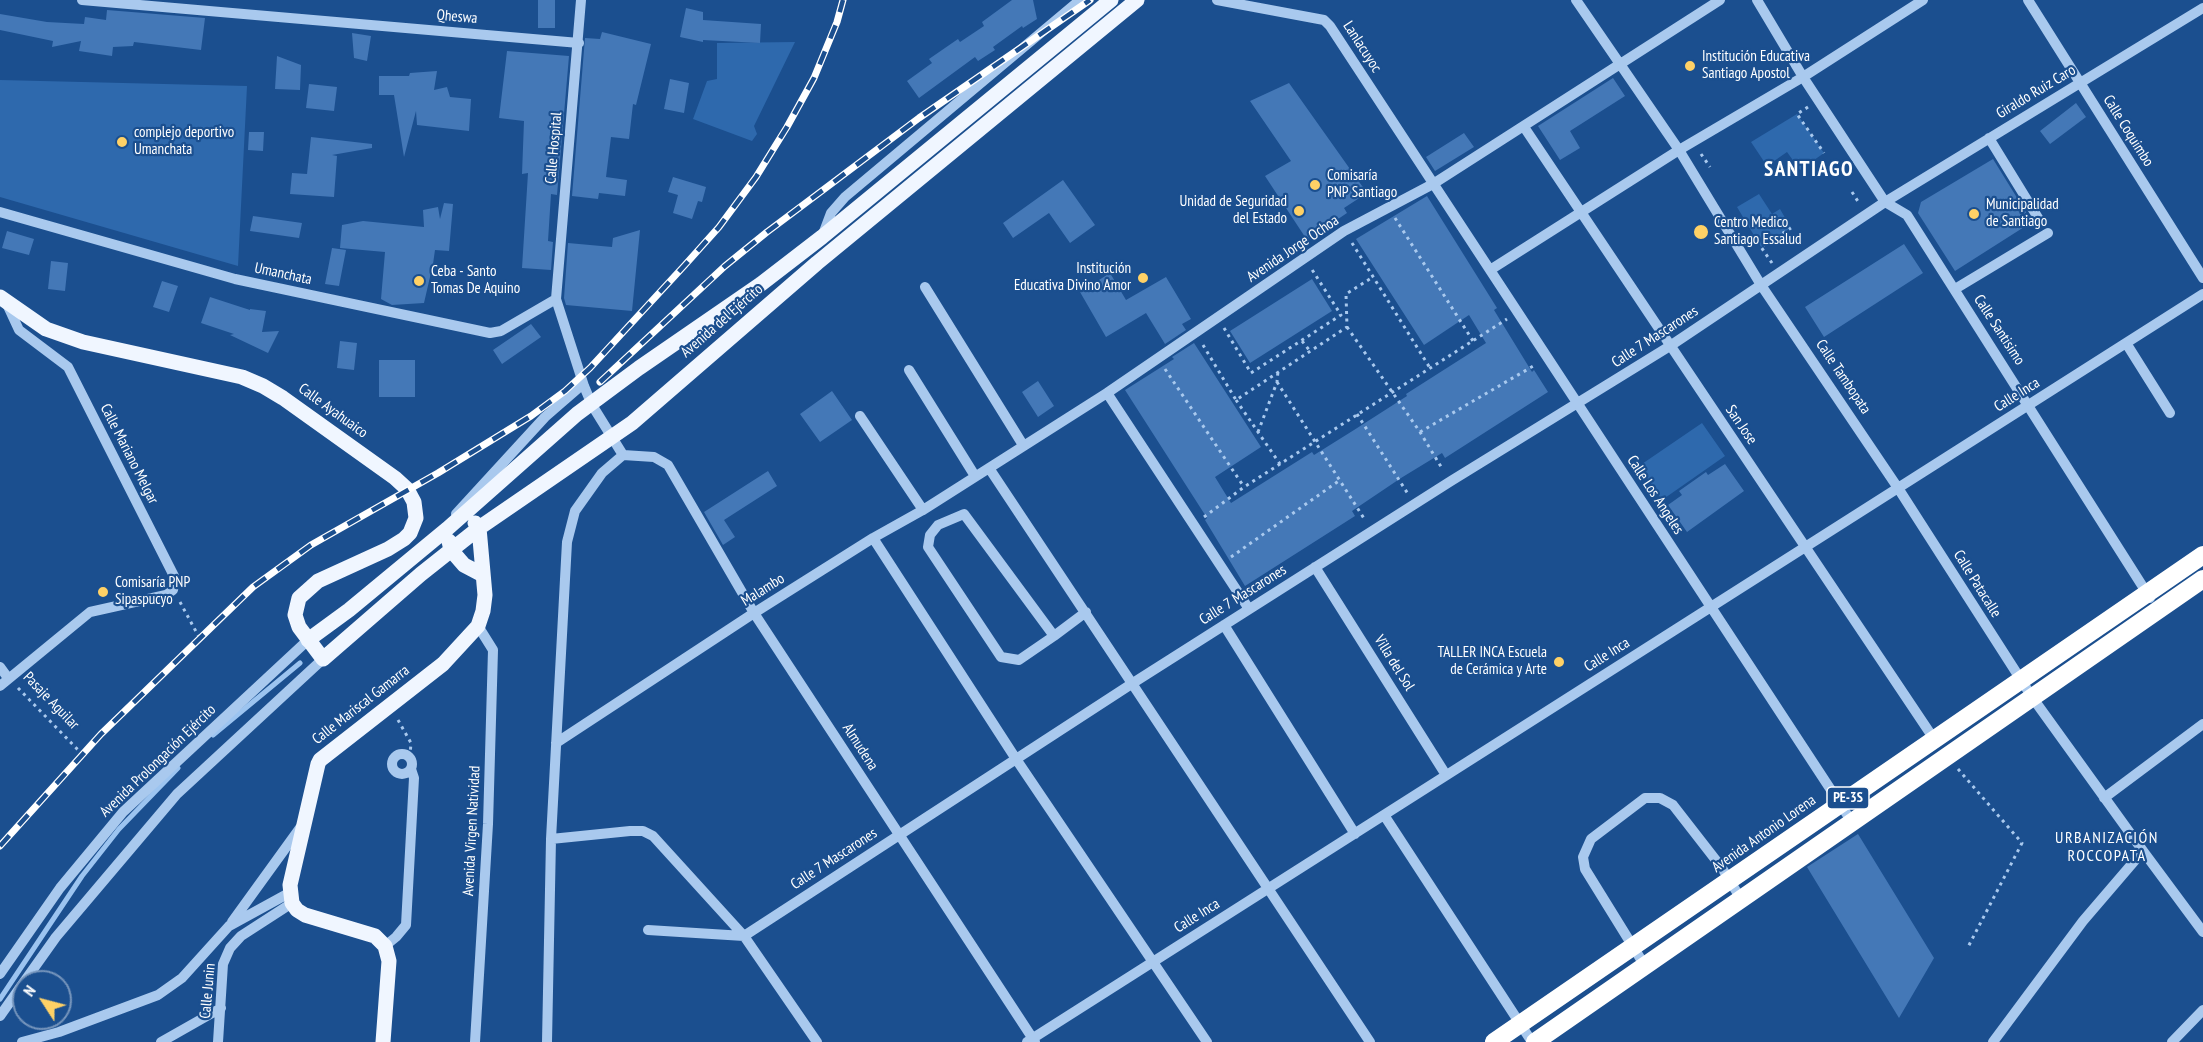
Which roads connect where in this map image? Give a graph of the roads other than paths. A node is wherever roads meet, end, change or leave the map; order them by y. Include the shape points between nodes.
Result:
1 (82, 0) edge
2 (581, 0) edge
3 (1080, 0) edge
4 (1111, 0) edge
5 (1137, 0) edge
6 (1217, 0) edge
7 (1576, 0) edge
8 (1720, 0) edge
9 (1757, 0) edge
10 (1923, 0) edge
11 (2028, 0) edge
12 (135, 2) edge
13 (2203, 8) edge
14 (579, 43) junction
15 (1619, 65) junction
16 (1803, 77) junction
17 (2080, 83) junction
18 (1524, 127) junction
19 (1989, 138) junction
20 (1678, 150) junction
21 (1433, 184) junction
22 (1885, 202) junction
23 (0, 212) edge
24 (1581, 212) junction
25 (2040, 221) dead end
26 (2048, 233) dead end
27 (822, 237) junction
28 (1490, 270) junction
29 (1778, 274) joint
30 (2203, 278) edge
31 (1761, 285) junction
32 (924, 287) dead end
33 (1954, 289) junction
34 (2203, 294) edge
35 (3, 299) edge
36 (556, 299) junction
37 (2126, 343) junction
38 (1670, 346) junction
39 (909, 370) dead end
40 (583, 385) junction
41 (1107, 393) junction
42 (1578, 404) junction
43 (2029, 405) junction
44 (2170, 413) dead end
45 (860, 416) dead end
46 (1023, 445) junction
47 (624, 455) junction
48 (989, 468) junction
49 (975, 476) junction
50 (1898, 488) junction
51 (923, 510) junction
52 (466, 512) junction
53 (479, 528) junction
54 (447, 529) junction
55 (873, 538) junction
56 (1804, 548) junction
57 (451, 550) junction
58 (2203, 555) edge
59 (1315, 567) junction
60 (483, 575) junction
61 (2203, 579) edge
62 (2147, 594) junction
63 (1711, 607) junction
64 (1249, 609) junction
65 (2158, 611) junction
66 (1086, 612) junction
67 (754, 613) junction
68 (1224, 625) junction
69 (478, 626) junction
70 (1054, 636) junction
71 (308, 640) junction
72 (323, 659) junction
73 (0, 667) edge
74 (2020, 679) junction
75 (4, 682) edge
76 (1133, 683) junction
77 (2032, 697) junction
78 (2203, 724) edge
79 (1934, 739) junction
80 (556, 743) junction
81 (1016, 759) junction
82 (411, 769) junction
83 (1446, 775) junction
84 (2104, 798) junction
85 (1840, 803) junction
86 (1384, 815) junction
87 (1852, 822) junction
88 (304, 823) junction
89 (899, 834) junction
90 (1355, 834) junction
91 (551, 839) junction
92 (2143, 851) junction
93 (1729, 880) junction
94 (1268, 889) junction
95 (291, 898) junction
96 (1741, 899) junction
97 (229, 926) junction
98 (648, 930) dead end
99 (2203, 932) edge
100 (744, 936) junction
101 (385, 946) junction
102 (1632, 947) junction
103 (1152, 962) junction
104 (1645, 966) junction
105 (33, 970) edge
106 (0, 974) edge
107 (12, 999) edge
108 (221, 1008) junction
109 (2203, 1010) edge
110 (0, 1016) edge
111 (1521, 1024) junction
112 (1031, 1041) edge
113 (22, 1042) edge
114 (161, 1042) edge
115 (218, 1042) edge
116 (383, 1042) edge
117 (475, 1042) edge
118 (547, 1042) edge
119 (817, 1042) edge
120 (1207, 1042) edge
121 (1370, 1042) edge
122 (1494, 1042) edge
123 (1534, 1042) edge
124 (1993, 1042) edge
125 (2172, 1042) edge

1 - 12 street, Qheswa
2 - 14 street, Calle Hospital
3 - 27 street via 845,197 831,213
4 - 27 main road, Avenida del Ejército
5 - 53 main road, Avenida del Ejército via 817,262 632,423
6 - 21 street, Lanlacuyoc via 1328,23
7 - 15 street
8 - 15 street, Avenida Jorge Ochoa
9 - 16 street, Calle Santisimo
10 - 16 street
11 - 17 street, Calle Coquimbo
12 - 14 street, Qheswa
13 - 17 street, Giraldo Ruiz Caro
14 - 36 street, Calle Hospital
15 - 18 street, Avenida Jorge Ochoa
15 - 20 street
16 - 20 street
16 - 22 street, Calle Santisimo
17 - 19 street, Giraldo Ruiz Caro
17 - 30 street, Calle Coquimbo
18 - 21 street, Avenida Jorge Ochoa
18 - 24 street, San Jose
19 - 22 street, Giraldo Ruiz Caro
19 - 25 street
20 - 24 street
20 - 31 street, Calle Tambopata
21 - 28 street, Calle Los Angeles
21 - 41 street, Avenida Jorge Ochoa via 1344,231
22 - 29 street, Giraldo Ruiz Caro
22 - 33 street, Calle Santisimo via 1907,215
23 - 36 street, Umanchata via 235,279 490,333 501,332
24 - 28 street
24 - 38 street, San Jose
26 - 33 street
27 - 52 main road, Avenida del Ejército via 577,414
28 - 42 street, Calle Los Angeles
29 - 31 street, Calle 7 Mascarones
31 - 38 street, Calle 7 Mascarones
31 - 50 street, Calle Tambopata
32 - 46 street
33 - 43 street, Calle Santisimo
34 - 37 street, Calle Inca
35 - 71 main road, Calle Ayahuaico via 46,329 83,342 242,377 263,386 407,489 416,518 410,533 388,549 318,581 299,598 295,615
35 - 75 street, Calle Mariano Melgar via 19,330 68,367 175,578 174,590 166,596 90,612
36 - 40 street
37 - 43 street, Calle Inca
37 - 44 street
38 - 42 street, Calle 7 Mascarones
38 - 56 street, San Jose
39 - 49 street
40 - 47 street
40 - 54 street via 545,417 459,509
41 - 46 street, Avenida Jorge Ochoa
41 - 64 street
42 - 59 street, Calle 7 Mascarones
42 - 63 street, Calle Los Angeles
43 - 50 street, Calle Inca
43 - 62 street, Calle Santisimo
45 - 51 street
46 - 48 street, Avenida Jorge Ochoa
47 - 67 street, Almudena via 654,457 668,465
47 - 80 street via 602,473 575,511 567,542
48 - 49 street, Malambo
48 - 66 street
49 - 51 street, Malambo
50 - 56 street, Calle Inca
50 - 74 street, Calle Patacalle
51 - 55 street, Malambo
52 - 53 main road
52 - 54 main road, Avenida del Ejército
53 - 57 main road, Avenida del Ejército
53 - 60 main road
54 - 57 main road
54 - 71 main road, Avenida del Ejército
55 - 67 street, Malambo
55 - 81 street
56 - 63 street, Calle Inca
56 - 79 street, San Jose
57 - 60 main road via 464,565
57 - 72 main road, Avenida del Ejército
58 - 62 highway, Avenida Antonio Lorena / PE-3S
59 - 64 street, Calle 7 Mascarones
59 - 83 street, Villa del Sol
60 - 69 main road via 485,595
61 - 65 highway, PE-3S
62 - 65 street, Calle Santisimo
62 - 74 highway, Avenida Antonio Lorena / PE-3S
63 - 83 street, Calle Inca
63 - 85 street, Calle Los Angeles
64 - 68 street, Calle 7 Mascarones
65 - 77 highway, PE-3S
66 - 70 street
66 - 76 street
67 - 80 street, Malambo
67 - 89 street, Almudena
68 - 76 street, Calle 7 Mascarones
68 - 90 street
69 - 88 main road, Calle Mariscal Gamarra via 443,664 323,756
69 - 117 street, Avenida Virgen Natividad via 493,650
70 - 70 street via 1019,660 1001,657 928,547 930,535 938,525 964,514
71 - 72 main road, Calle Ayahuaico
71 - 106 street, Avenida Prolongación Ejército via 123,812 60,888
72 - 105 street via 177,794
73 - 75 street, Pasaje Aguilar
74 - 77 street, Calle Patacalle
74 - 79 highway, Avenida Antonio Lorena / PE-3S
76 - 81 street, Calle 7 Mascarones
76 - 94 street
77 - 84 street, Calle Patacalle
77 - 87 highway, PE-3S
78 - 84 street
79 - 85 highway, Avenida Antonio Lorena / PE-3S
80 - 91 street
81 - 89 street, Calle 7 Mascarones
81 - 103 street
82 - 82 street via 402,774 395,772 393,759 404,753 410,757
82 - 101 street via 414,778 405,925
83 - 86 street, Calle Inca
84 - 92 street, Calle Patacalle
85 - 87 street, Calle Los Angeles
85 - 93 highway, Avenida Antonio Lorena / PE-3S
86 - 90 street, Calle Inca
86 - 111 street
87 - 96 highway, PE-3S
88 - 95 main road, Calle Mariscal Gamarra via 290,885
88 - 97 street
89 - 100 street, Calle 7 Mascarones
89 - 112 street, Almudena
90 - 94 street, Calle Inca
91 - 100 street via 637,831 653,836
91 - 118 street
92 - 99 street, Calle Patacalle
92 - 124 street via 2083,921
93 - 96 street
93 - 102 highway, Avenida Antonio Lorena / PE-3S
93 - 102 street via 1673,805 1660,798 1645,798 1591,839 1583,857 1585,869
94 - 103 street, Calle Inca
94 - 121 street
95 - 97 street
95 - 101 main road via 305,915 375,936
95 - 108 street, Calle Junin via 230,948 223,964
96 - 104 highway, PE-3S
97 - 113 street via 182,978 158,995
98 - 100 street
100 - 119 street
101 - 116 main road via 389,961
102 - 104 street
102 - 111 highway, Avenida Antonio Lorena / PE-3S
103 - 112 street, Calle Inca
103 - 120 street
104 - 123 highway, PE-3S
107 - 110 street
108 - 114 street
108 - 115 street, Calle Junin
109 - 125 street
111 - 122 highway, Avenida Antonio Lorena / PE-3S
111 - 123 street

